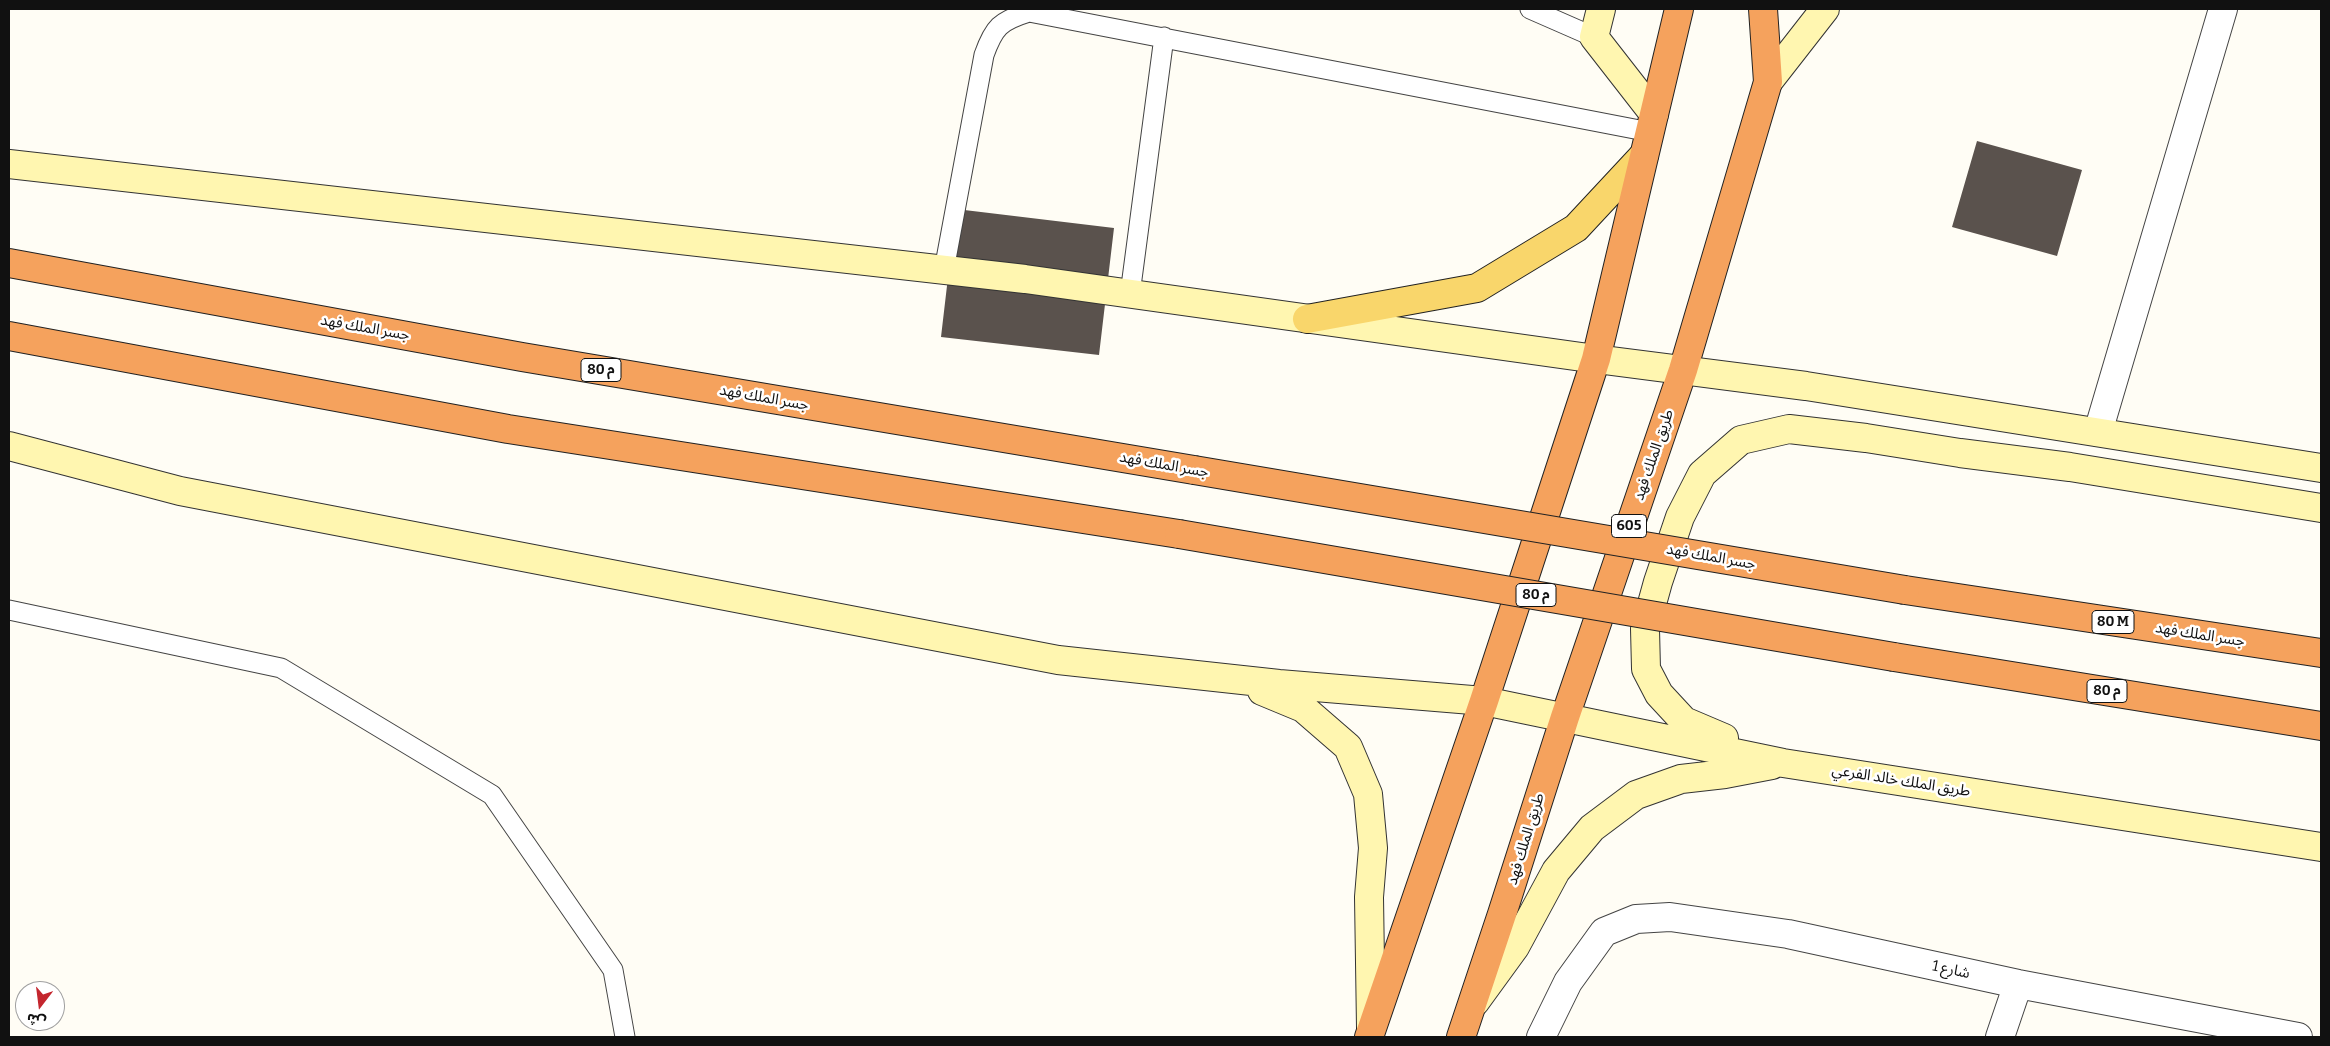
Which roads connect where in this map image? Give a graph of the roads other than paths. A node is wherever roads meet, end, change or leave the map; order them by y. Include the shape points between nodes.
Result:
1 (1530, 9) edge
2 (1601, 9) edge
3 (1679, 9) edge
4 (1762, 9) edge
5 (1825, 9) edge
6 (2223, 9) edge
7 (1594, 37) junction
8 (1164, 38) junction
9 (1768, 82) junction
10 (1650, 134) junction
11 (9, 164) edge
12 (9, 263) edge
13 (944, 270) junction
14 (1130, 294) junction
15 (1307, 319) junction
16 (9, 336) edge
17 (1596, 359) junction
18 (1682, 370) junction
19 (2098, 432) junction
20 (9, 446) edge
21 (2321, 468) edge
22 (2321, 508) edge
23 (1905, 590) joint
24 (9, 610) edge
25 (2321, 653) edge
26 (1235, 679) junction
27 (1484, 701) junction
28 (1564, 717) junction
29 (2321, 726) edge
30 (1783, 763) junction
31 (2321, 847) edge
32 (2018, 984) junction
33 (1470, 1008) junction
34 (1370, 1035) edge
35 (625, 1037) edge
36 (1461, 1037) edge
37 (1541, 1037) edge
38 (2000, 1037) edge
39 (2298, 1037) edge

1 - 7 lane
2 - 7 main road
3 - 10 highway
4 - 9 highway, طريق الملك فهد / 605
5 - 9 main road
6 - 19 street
7 - 10 main road
8 - 10 lane
8 - 13 lane via 1029,12 1009,18 994,29 984,55
8 - 14 lane
9 - 18 highway, طريق الملك فهد / 605
10 - 15 main road via 1576,228 1477,288
10 - 17 highway
11 - 13 main road
12 - 23 highway, جسر الملك فهد / م 80, bridge via 522,357
13 - 14 main road
14 - 15 main road
15 - 17 main road
16 - 29 highway, م 80, bridge via 508,429 1179,534 1894,657
17 - 18 main road
17 - 27 highway
18 - 19 main road
18 - 28 highway, طريق الملك فهد / 605
19 - 21 main road
20 - 26 main road, طريق الملك خالد الفرعي via 180,491 1058,660
22 - 30 main road via 1866,438 1789,430 1741,440 1702,474 1680,517 1645,629 1646,669 1659,694 1684,721
23 - 25 highway, جسر الملك فهد / 80 M
24 - 35 lane via 281,668 492,795 613,970
26 - 27 main road, طريق الملك خالد الفرعي
26 - 34 main road via 1303,708 1348,747 1368,794 1373,848
27 - 28 main road, طريق الملك خالد الفرعي
27 - 34 highway
28 - 30 main road, طريق الملك خالد الفرعي
28 - 33 highway, طريق الملك فهد / 605
30 - 31 main road, طريق الملك خالد الفرعي
30 - 33 main road via 1681,779 1636,795 1592,828 1556,872 1515,947
32 - 37 street, شارع 1 via 1788,934 1670,917 1636,919 1604,932 1568,982
32 - 38 street
32 - 39 street, شارع 1
33 - 36 highway, طريق الملك فهد / 605

